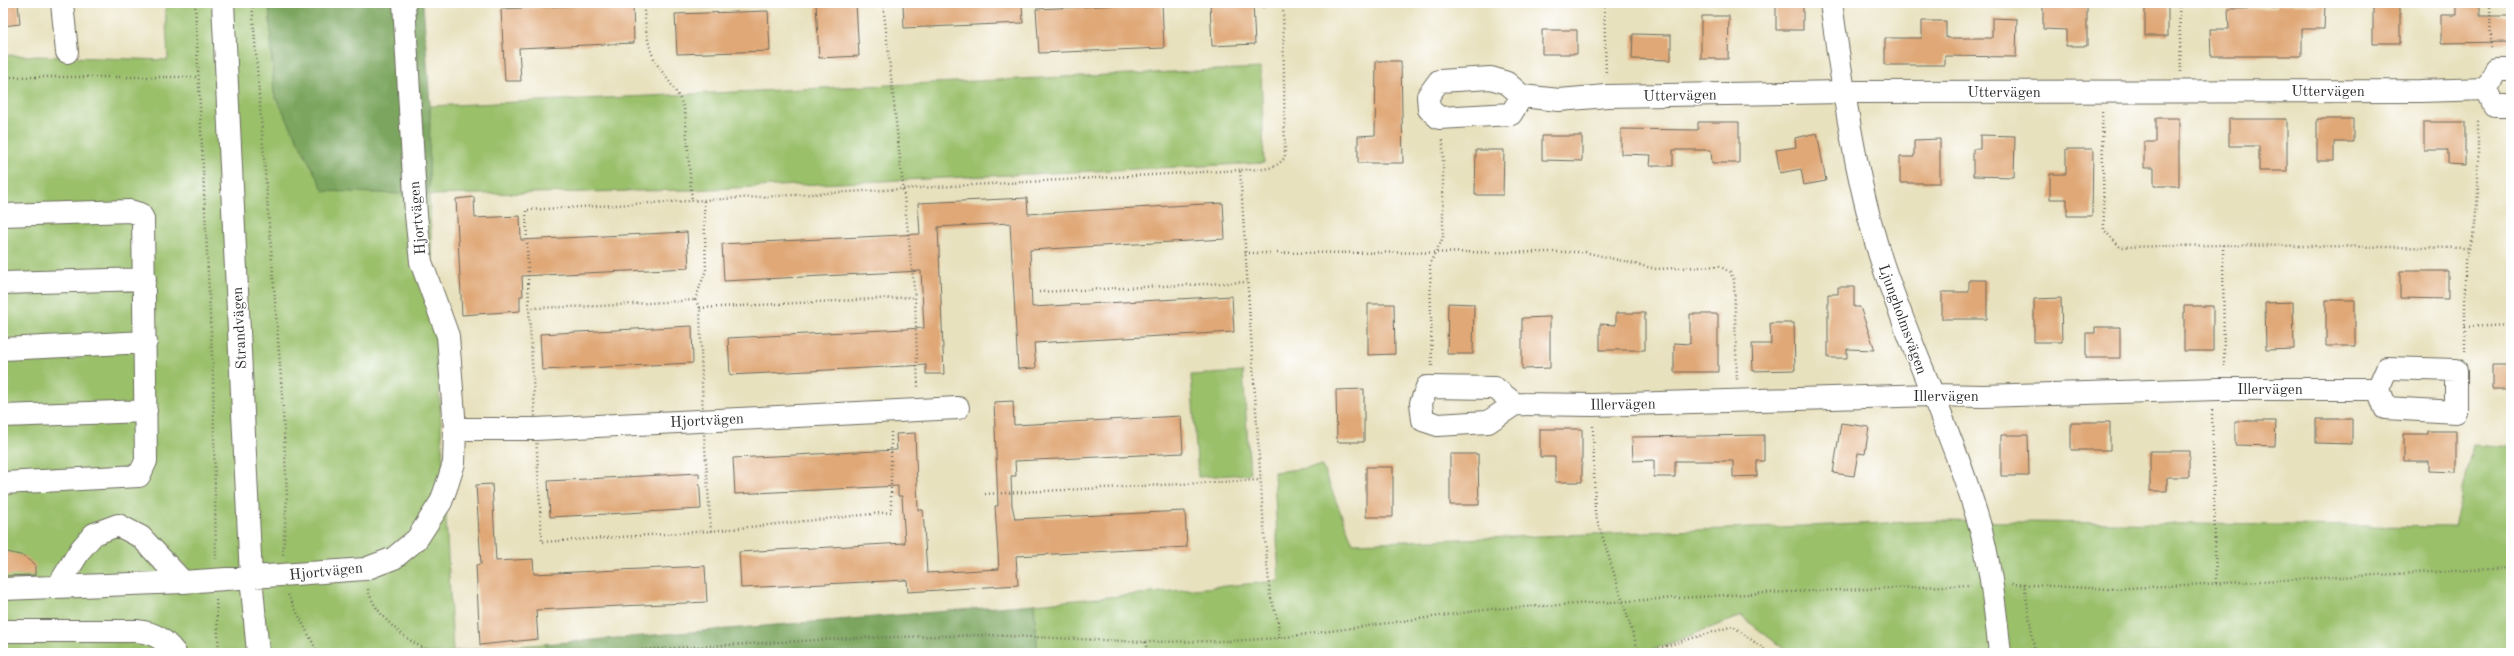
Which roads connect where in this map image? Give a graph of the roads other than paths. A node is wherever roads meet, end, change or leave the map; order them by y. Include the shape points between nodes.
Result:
1 (62, 3) edge
2 (223, 3) edge
3 (404, 3) edge
4 (1830, 3) edge
5 (67, 52) dead end
6 (2511, 70) edge
7 (2487, 88) junction
8 (1843, 92) junction
9 (1522, 96) junction
10 (2511, 105) edge
11 (3, 215) edge
12 (145, 279) junction
13 (3, 283) edge
14 (146, 342) junction
15 (3, 349) edge
16 (2378, 388) junction
17 (1932, 395) junction
18 (1515, 404) junction
19 (958, 408) dead end
20 (146, 411) junction
21 (3, 416) edge
22 (455, 429) junction
23 (3, 482) edge
24 (251, 577) junction
25 (183, 582) junction
26 (58, 586) junction
27 (3, 589) edge
28 (3, 631) edge
29 (175, 653) edge
30 (258, 653) edge
31 (2000, 653) edge

1 - 5 street
2 - 24 street, Strandvägen
3 - 22 street, Hjortvägen via 420,254 448,336
4 - 8 street, Ljungholmsvägen
6 - 7 street via 2496,70
7 - 8 street, Uttervägen via 2420,91
7 - 10 street via 2494,104
8 - 9 street, Uttervägen via 1607,96 1560,100
8 - 17 street, Ljungholmsvägen via 1880,257
9 - 9 street via 1511,114 1442,118 1429,109 1428,96 1439,81 1491,78 1507,83
11 - 12 street via 135,212 143,219
12 - 13 street
12 - 14 street
14 - 15 street
14 - 20 street
16 - 16 street via 2387,368 2456,370 2456,412 2385,408
16 - 17 street, Illervägen
17 - 18 street, Illervägen via 1737,402
17 - 31 street, Ljungholmsvägen via 1979,524 1992,584
18 - 18 street via 1488,422 1438,425 1423,420 1421,403 1427,388 1433,387 1495,388
19 - 22 street, Hjortvägen via 536,428
20 - 21 street
20 - 23 street via 146,461 144,468 136,477
22 - 24 street, Hjortvägen via 454,463 441,502 417,539 394,558 365,569
24 - 25 street, Hjortvägen
24 - 30 street, Strandvägen
25 - 26 street, Hjortvägen
25 - 26 street via 141,537 118,525 94,534 81,549
26 - 27 street, Hjortvägen
28 - 29 street via 154,633

